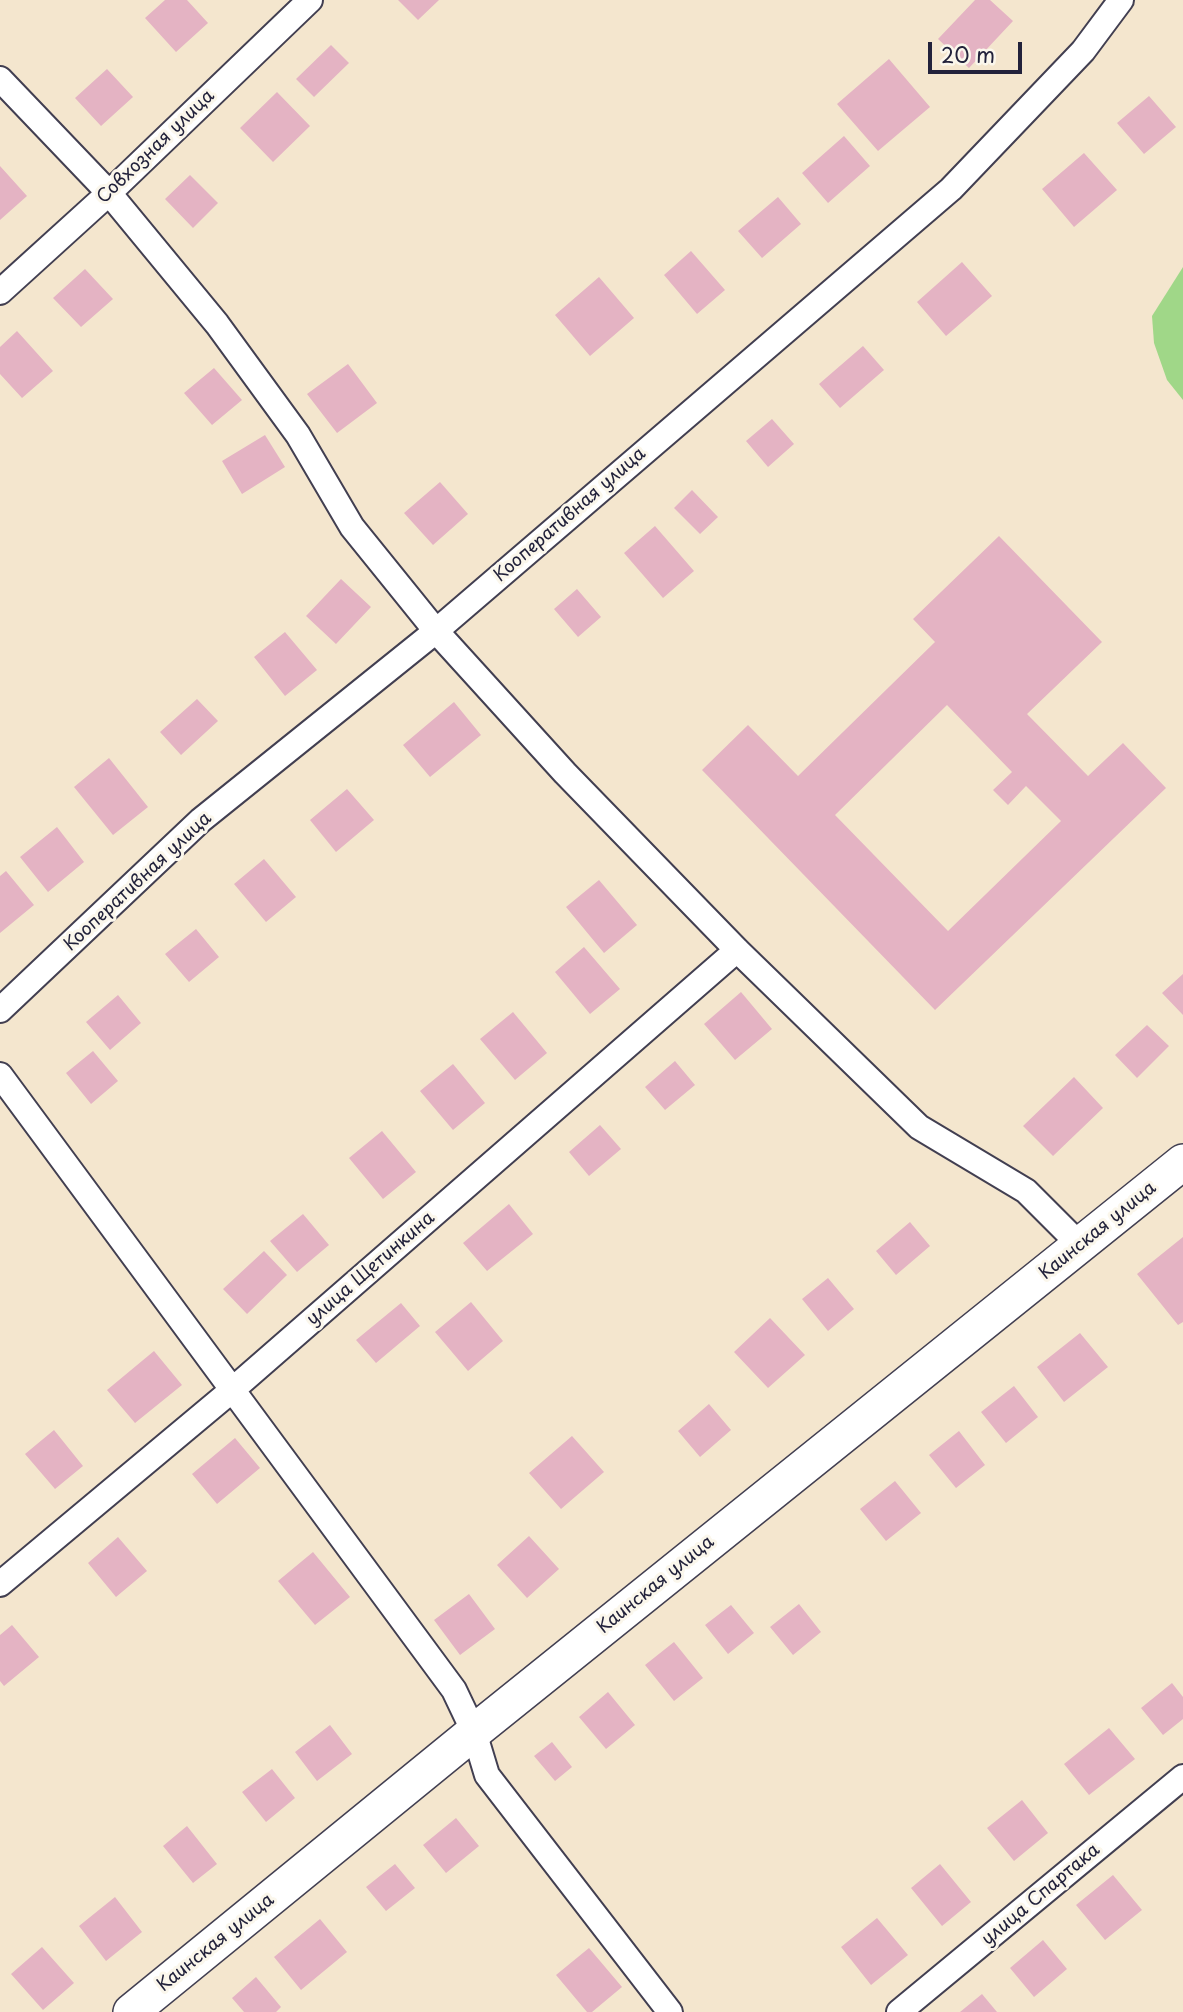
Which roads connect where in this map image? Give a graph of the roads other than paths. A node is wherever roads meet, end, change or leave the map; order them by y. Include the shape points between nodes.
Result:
1 (310, 0) edge
2 (1121, 0) edge
3 (0, 79) edge
4 (109, 193) junction
5 (0, 292) edge
6 (436, 631) junction
7 (737, 950) junction
8 (0, 1010) edge
9 (0, 1075) edge
10 (1182, 1165) edge
11 (1081, 1246) junction
12 (231, 1391) junction
13 (0, 1584) edge
14 (474, 1732) junction
15 (1183, 1777) edge
16 (131, 2012) edge
17 (670, 2012) edge
18 (899, 2012) edge

1 - 4 street, Совхозная улица
2 - 6 street, Кооперативная улица via 1075,60 951,189
3 - 4 street
4 - 5 street, Совхозная улица
4 - 6 street via 216,324 298,435 352,527
6 - 7 street via 565,773
6 - 8 street, Кооперативная улица via 201,820
7 - 11 street via 919,1127 1027,1191
7 - 12 street, улица Щетинкина
9 - 12 street
10 - 11 main road, Каинская улица
11 - 14 main road, Каинская улица
12 - 13 street, улица Щетинкина
12 - 14 street via 454,1690
14 - 16 main road, Каинская улица
14 - 17 street via 486,1775
15 - 18 street, улица Спартака

